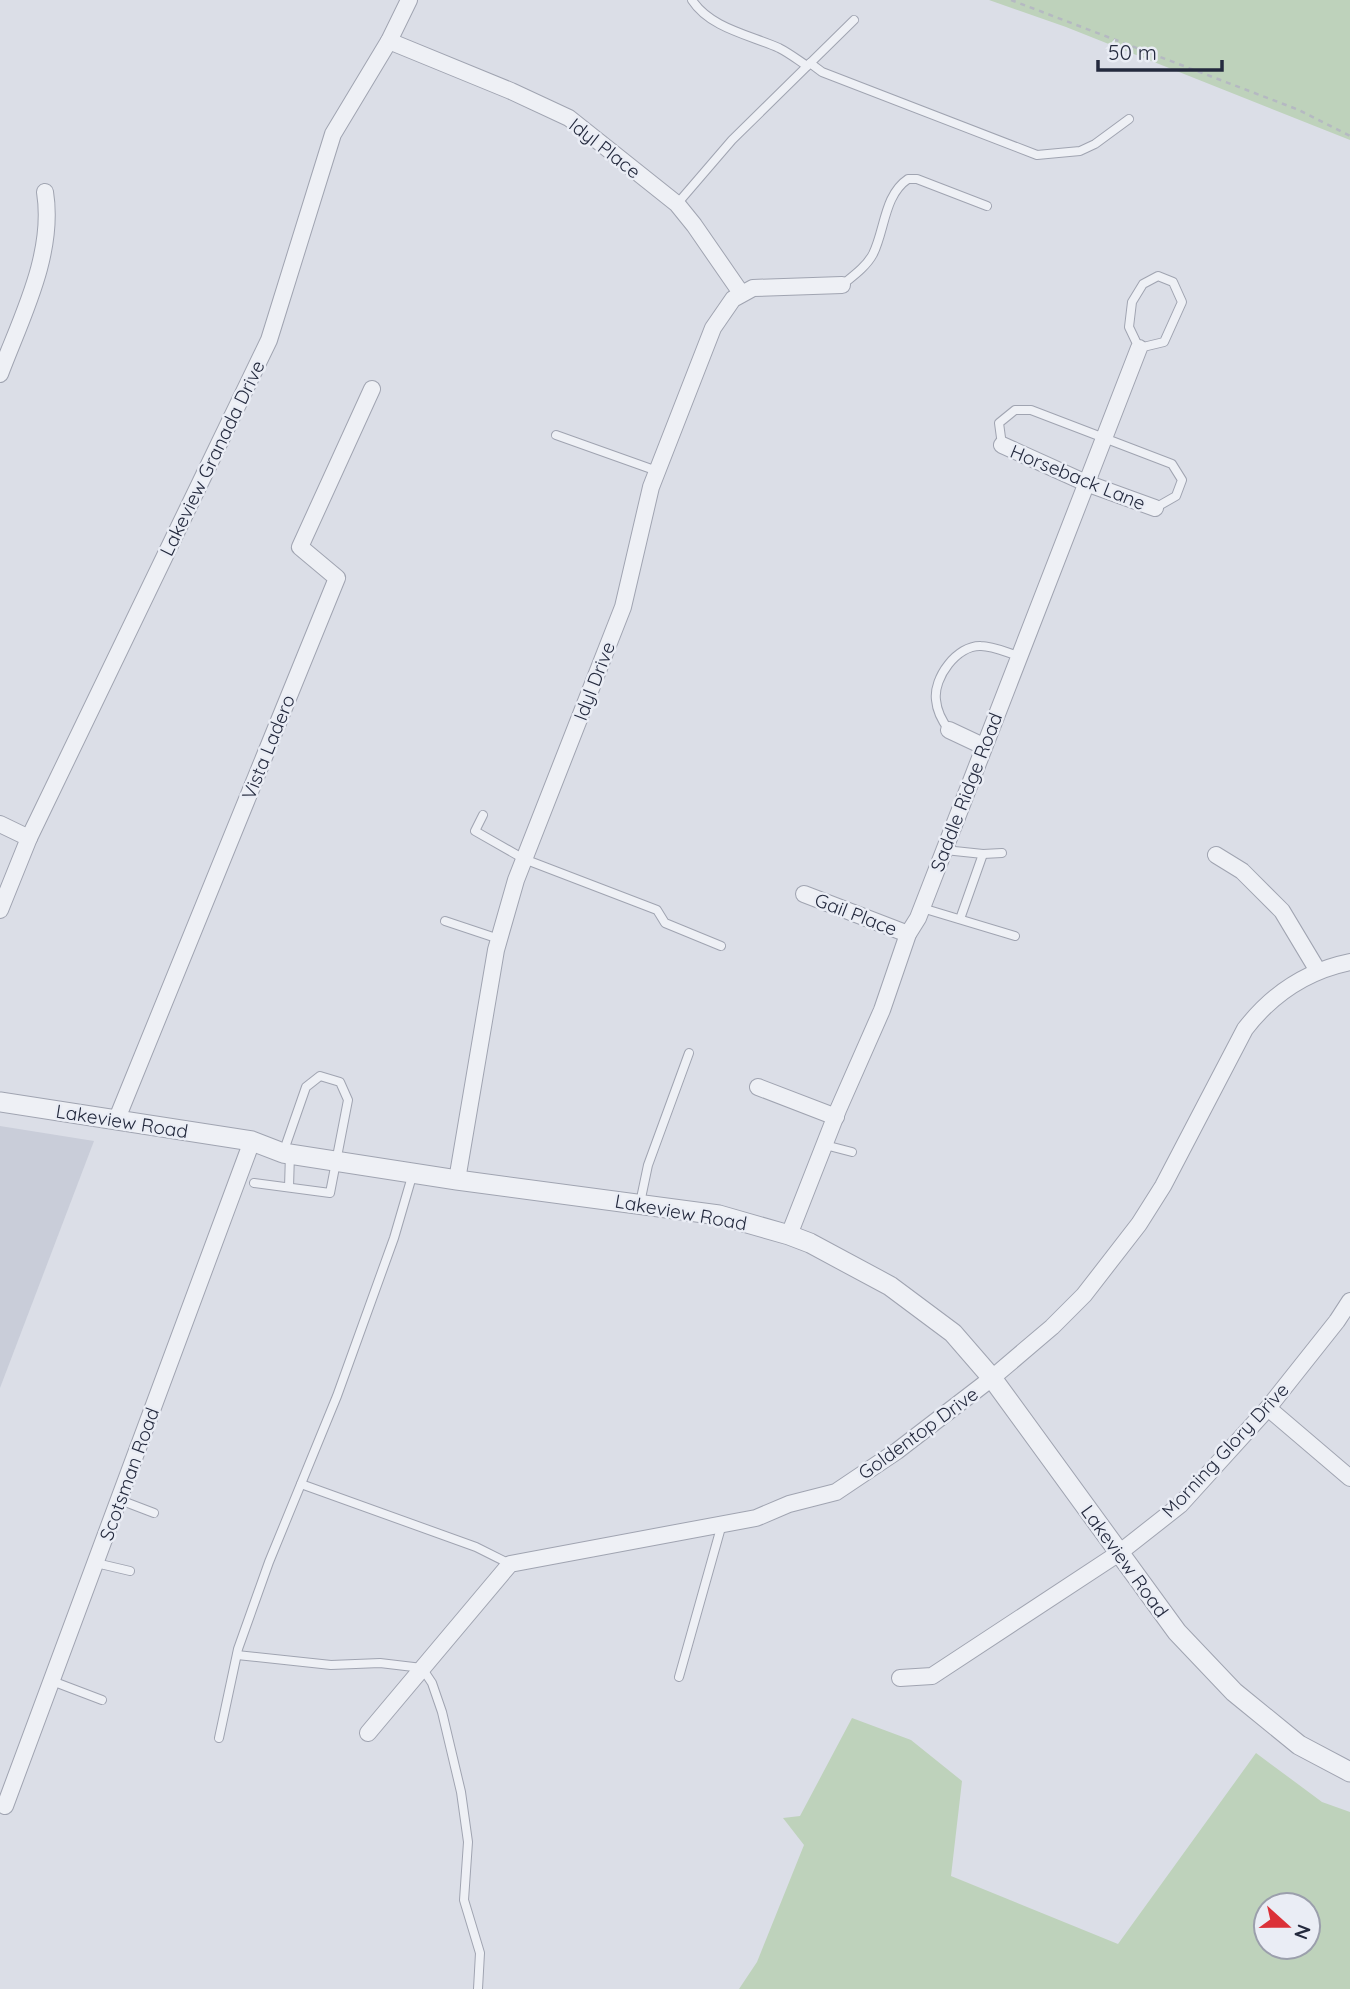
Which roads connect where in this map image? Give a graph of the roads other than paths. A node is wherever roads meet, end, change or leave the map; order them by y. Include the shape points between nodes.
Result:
1 (409, 0) edge
2 (692, 0) edge
3 (853, 20) dead end
4 (389, 41) junction
5 (808, 65) junction
6 (1129, 119) dead end
7 (45, 192) dead end
8 (677, 204) junction
9 (987, 206) dead end
10 (842, 285) joint
11 (741, 293) junction
12 (1139, 348) junction
13 (0, 374) edge
14 (372, 389) dead end
15 (556, 435) dead end
16 (1104, 437) junction
17 (1002, 445) joint
18 (657, 471) junction
19 (1086, 483) junction
20 (1155, 508) joint
21 (1019, 656) junction
22 (949, 730) joint
23 (983, 746) junction
24 (483, 815) dead end
25 (0, 824) edge
26 (29, 838) junction
27 (945, 850) junction
28 (1002, 853) dead end
29 (983, 854) junction
30 (1216, 855) dead end
31 (524, 859) junction
32 (804, 894) dead end
33 (922, 908) junction
34 (0, 910) edge
35 (960, 919) junction
36 (445, 921) dead end
37 (908, 934) junction
38 (1015, 936) dead end
39 (499, 939) junction
40 (721, 946) dead end
41 (1350, 962) edge
42 (1318, 971) junction
43 (689, 1053) dead end
44 (758, 1087) dead end
45 (0, 1102) edge
46 (836, 1117) junction
47 (116, 1121) junction
48 (252, 1142) junction
49 (825, 1145) junction
50 (852, 1152) dead end
51 (287, 1154) junction
52 (337, 1161) junction
53 (412, 1173) junction
54 (457, 1180) junction
55 (254, 1183) dead end
56 (289, 1187) junction
57 (640, 1203) junction
58 (789, 1235) junction
59 (1350, 1301) edge
60 (992, 1378) junction
61 (1268, 1408) junction
62 (1350, 1478) edge
63 (301, 1484) junction
64 (120, 1500) junction
65 (155, 1513) dead end
66 (722, 1524) junction
67 (1119, 1553) junction
68 (96, 1563) junction
69 (510, 1564) junction
70 (130, 1572) dead end
71 (237, 1655) junction
72 (422, 1668) junction
73 (679, 1677) dead end
74 (900, 1678) dead end
75 (52, 1681) junction
76 (102, 1700) dead end
77 (368, 1733) dead end
78 (219, 1738) dead end
79 (1350, 1772) edge
80 (5, 1806) dead end
81 (478, 1989) edge

1 - 4 street, Lakeview Granada Drive
2 - 5 lane via 712,20
3 - 5 lane
4 - 8 street, Idyl Place via 569,118
4 - 26 street, Lakeview Granada Drive via 333,134 269,340
5 - 6 lane via 1037,155 1080,151
5 - 8 lane via 732,140
7 - 13 street via 47,224 39,270
8 - 11 street, Idyl Place
9 - 10 lane via 908,179 894,194 873,254
10 - 11 street via 766,287
11 - 18 street, Idyl Drive via 713,328
12 - 12 lane via 1164,342 1182,302 1173,282 1158,276 1143,284 1132,302 1129,327
12 - 16 street, Saddle Ridge Road
14 - 47 street, Vista Ladero via 300,547 337,578
15 - 18 lane
16 - 17 lane via 1031,410 1015,410 999,423
16 - 19 street, Saddle Ridge Road
16 - 20 lane via 1172,464 1182,480 1175,496
17 - 19 street, Horseback Lane
18 - 31 street, Idyl Drive via 623,607
19 - 20 street, Horseback Lane
19 - 21 street, Saddle Ridge Road
21 - 22 lane via 981,645 961,652 942,673 935,697
21 - 23 street, Saddle Ridge Road
22 - 23 street
23 - 27 street, Saddle Ridge Road
24 - 31 lane via 475,831
25 - 26 street
26 - 34 street, Lakeview Granada Drive
27 - 29 lane
27 - 33 street, Saddle Ridge Road
28 - 29 lane
29 - 35 lane
30 - 42 street via 1242,871 1282,911
31 - 39 street, Idyl Drive
31 - 40 lane via 656,910 665,923
32 - 37 street, Gail Place
33 - 35 lane
33 - 37 street, Saddle Ridge Road
35 - 38 lane
36 - 39 lane
37 - 46 street, Saddle Ridge Road via 882,1010
39 - 54 street, Idyl Drive
41 - 42 street, Goldentop Drive
42 - 60 street, Goldentop Drive via 1285,989 1257,1014 1139,1224 1084,1295
43 - 57 lane via 648,1165
44 - 46 street
45 - 47 street, Lakeview Road
46 - 49 street, Saddle Ridge Road
47 - 48 street, Lakeview Road
48 - 51 street, Lakeview Road
48 - 64 street, Scotsman Road
49 - 50 lane
49 - 58 street, Saddle Ridge Road
51 - 52 street, Lakeview Road
51 - 52 lane via 306,1087 320,1076 340,1082 348,1100
51 - 56 lane
52 - 53 street, Lakeview Road
52 - 56 lane via 330,1192
53 - 54 street, Lakeview Road
53 - 63 lane via 394,1238
54 - 57 street, Lakeview Road
55 - 56 lane
57 - 58 street, Lakeview Road via 719,1215
58 - 60 street, Lakeview Road via 890,1286 953,1332
59 - 61 street, Morning Glory Drive
60 - 66 street, Goldentop Drive via 836,1492
60 - 67 street, Lakeview Road
61 - 62 street
61 - 67 street, Morning Glory Drive via 1180,1505
63 - 69 lane via 476,1547
63 - 71 lane
64 - 65 lane
64 - 68 street, Scotsman Road
66 - 69 street, Goldentop Drive
66 - 73 lane
67 - 74 street, Morning Glory Drive via 932,1676
67 - 79 street, Lakeview Road via 1177,1632 1234,1692 1299,1745
68 - 70 lane
68 - 75 street, Scotsman Road
69 - 72 street
71 - 72 lane
71 - 78 lane
72 - 77 street
72 - 81 lane via 442,1712 461,1792 468,1842 464,1900 480,1953
75 - 76 lane
75 - 80 street, Scotsman Road

